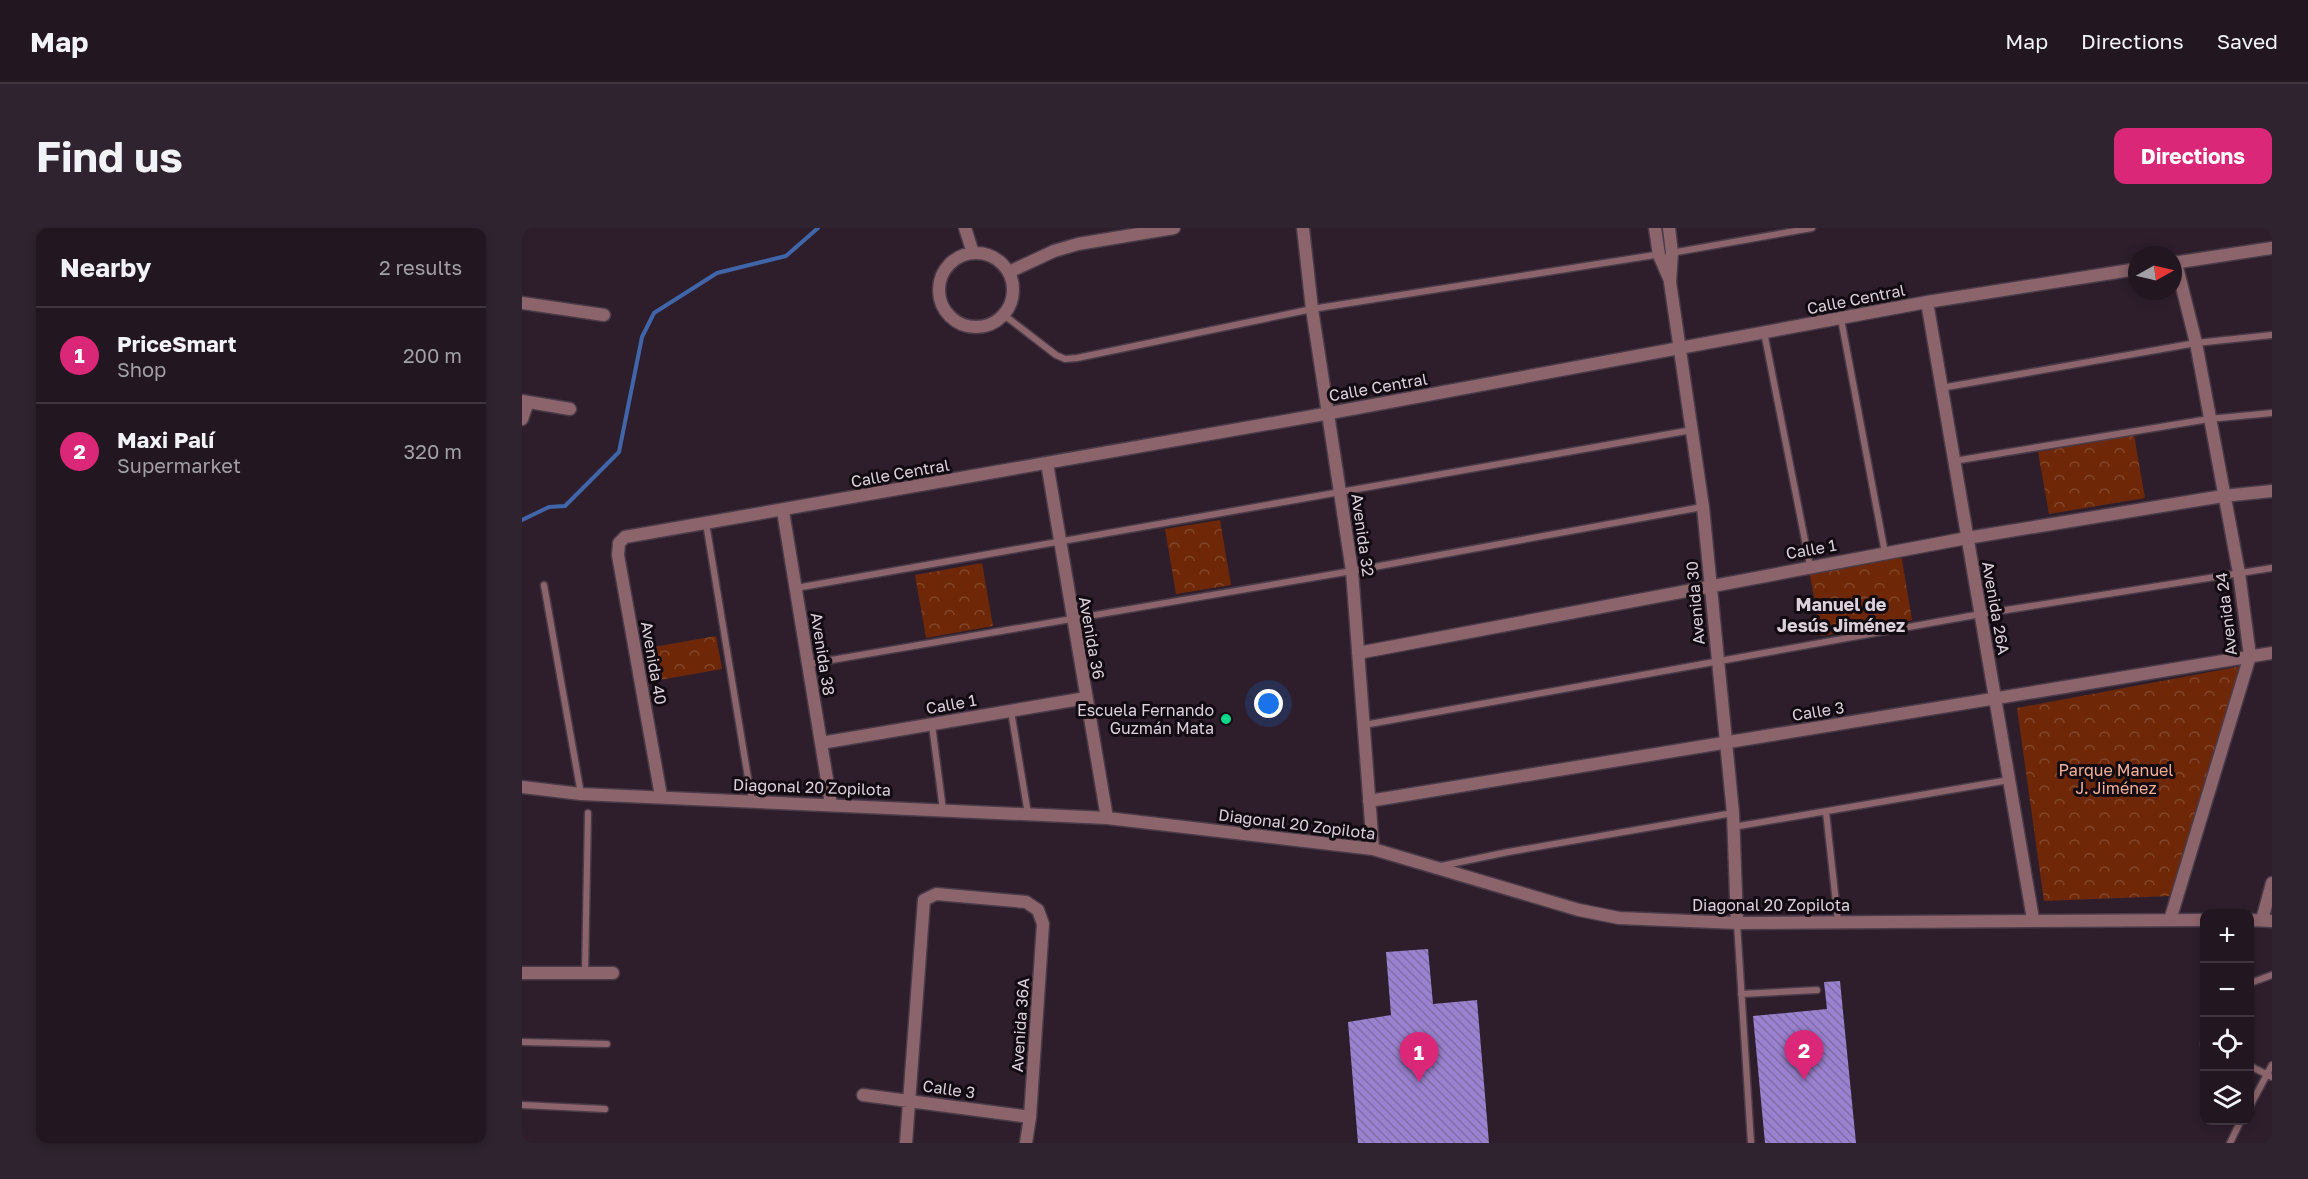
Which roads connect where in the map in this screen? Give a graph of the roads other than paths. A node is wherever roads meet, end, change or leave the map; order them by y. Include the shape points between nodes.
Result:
1 (965, 228) edge
2 (1174, 228) edge
3 (1303, 228) edge
4 (1655, 228) edge
5 (1669, 228) edge
6 (1812, 228) edge
7 (2272, 248) edge
8 (973, 253) junction
9 (1672, 253) junction
10 (1659, 255) junction
11 (2182, 262) edge
12 (2128, 270) edge
13 (1009, 272) junction
14 (1670, 282) junction
15 (2182, 292) edge
16 (1927, 302) junction
17 (522, 303) edge
18 (1312, 309) junction
19 (604, 315) dead end
20 (1004, 315) junction
21 (1841, 319) junction
22 (1764, 332) junction
23 (2272, 335) edge
24 (2196, 343) junction
25 (1678, 348) junction
26 (1941, 388) junction
27 (525, 402) edge
28 (570, 409) dead end
29 (2272, 412) edge
30 (1330, 413) junction
31 (522, 419) edge
32 (2209, 419) junction
33 (1692, 430) junction
34 (1954, 460) junction
35 (1047, 463) junction
36 (2272, 491) edge
37 (1341, 492) junction
38 (2223, 496) junction
39 (1703, 507) junction
40 (783, 511) junction
41 (706, 522) junction
42 (625, 537) joint
43 (1967, 538) junction
44 (1059, 542) junction
45 (1885, 553) junction
46 (1810, 566) junction
47 (2272, 568) edge
48 (1352, 571) junction
49 (2239, 573) junction
50 (1711, 584) junction
51 (544, 585) dead end
52 (796, 588) junction
53 (1981, 615) junction
54 (1072, 619) junction
55 (1358, 653) junction
56 (2272, 653) edge
57 (2250, 656) junction
58 (1717, 662) junction
59 (808, 664) junction
60 (1086, 698) junction
61 (1995, 699) junction
62 (1010, 710) junction
63 (932, 724) junction
64 (1364, 725) junction
65 (821, 743) junction
66 (1725, 743) junction
67 (2009, 780) junction
68 (522, 787) edge
69 (580, 794) junction
70 (661, 796) junction
71 (1369, 801) junction
72 (752, 802) junction
73 (831, 804) junction
74 (943, 810) junction
75 (1826, 812) junction
76 (588, 813) dead end
77 (1733, 813) junction
78 (1028, 814) junction
79 (1107, 818) junction
80 (1733, 827) junction
81 (1373, 849) junction
82 (1434, 868) junction
83 (2272, 883) edge
84 (2033, 919) junction
85 (2170, 920) junction
86 (2200, 920) edge
87 (1838, 921) junction
88 (2261, 921) edge
89 (1737, 923) junction
90 (522, 973) edge
91 (585, 973) junction
92 (612, 973) dead end
93 (2272, 975) edge
94 (2254, 982) edge
95 (1817, 990) dead end
96 (1741, 994) junction
97 (522, 1042) edge
98 (607, 1044) dead end
99 (2272, 1065) edge
100 (2254, 1068) edge
101 (2270, 1076) edge
102 (863, 1095) dead end
103 (2254, 1100) edge
104 (909, 1101) junction
105 (522, 1105) edge
106 (604, 1109) dead end
107 (1030, 1117) junction
108 (2239, 1125) edge
109 (906, 1143) edge
110 (1026, 1143) edge
111 (1751, 1143) edge
112 (2230, 1143) edge

1 - 8 street
2 - 13 street via 1078,244
3 - 18 street, Avenida 32
4 - 10 street, Avenida 30
5 - 9 street, Avenida 30
6 - 9 lane
7 - 11 street
8 - 13 street via 987,254
8 - 20 street via 962,256 944,272 940,289 943,307 960,324 971,327 995,322
9 - 10 lane
9 - 14 street, Avenida 30
10 - 14 street, Avenida 30
10 - 18 lane
12 - 16 street, Calle Central
13 - 20 street via 1013,294
14 - 25 street, Avenida 30
15 - 24 street, Avenida 24
16 - 21 street, Calle Central
16 - 26 street, Avenida 26A
17 - 19 street
18 - 20 lane via 1065,359
18 - 30 street, Avenida 32
21 - 22 street, Calle Central
21 - 45 lane
22 - 25 street, Calle Central
22 - 46 lane
23 - 24 lane
24 - 26 lane
24 - 32 street, Avenida 24
25 - 30 street, Calle Central
25 - 33 street, Avenida 30
26 - 34 street, Avenida 26A
27 - 28 street
27 - 31 street
29 - 32 lane
30 - 35 street, Calle Central
30 - 37 street, Avenida 32
32 - 34 lane
32 - 38 street, Avenida 24
33 - 37 lane
33 - 39 street, Avenida 30
34 - 43 street, Avenida 26A
35 - 40 street, Calle Central
35 - 44 street, Avenida 36
36 - 38 street, Calle 1
37 - 44 lane
37 - 48 street, Avenida 32
38 - 43 street, Calle 1
38 - 49 street, Avenida 24
39 - 48 lane
39 - 50 street, Avenida 30
40 - 41 street, Calle Central
40 - 52 street, Avenida 38
41 - 42 street, Calle Central
41 - 72 lane
42 - 70 street, Avenida 40 via 619,543 618,555
43 - 45 street, Calle 1
43 - 53 street, Avenida 26A
44 - 52 lane
44 - 54 street, Avenida 36
45 - 46 street, Calle 1
46 - 50 street, Calle 1
47 - 49 lane
48 - 54 lane
48 - 55 street, Avenida 32
49 - 53 lane
49 - 57 street, Avenida 24
50 - 55 street, Calle 1
50 - 58 street, Avenida 30
51 - 69 lane
52 - 59 street, Avenida 38
53 - 58 lane
53 - 61 street, Avenida 26A
54 - 59 lane
54 - 60 street, Avenida 36
55 - 64 street, Avenida 32
56 - 57 street, Calle 3
57 - 61 street, Calle 3
57 - 85 street, Avenida 24
58 - 64 lane
58 - 66 street, Avenida 30
59 - 65 street, Avenida 38
60 - 62 street, Calle 1
60 - 79 street, Avenida 36
61 - 66 street, Calle 3
61 - 67 street, Avenida 26A
62 - 63 street, Calle 1
62 - 78 lane
63 - 65 street, Calle 1
63 - 74 lane
64 - 71 street, Avenida 32
65 - 73 street, Avenida 38
66 - 71 street, Calle 3
66 - 77 street, Avenida 30
67 - 75 lane
67 - 84 street, Avenida 26A
68 - 69 street, Diagonal 20 Zopilota
69 - 70 street, Diagonal 20 Zopilota
70 - 72 street, Diagonal 20 Zopilota
71 - 81 street, Avenida 32
72 - 73 street, Diagonal 20 Zopilota
73 - 74 street, Diagonal 20 Zopilota
74 - 78 street, Diagonal 20 Zopilota
75 - 80 lane
75 - 87 lane
76 - 91 lane
77 - 80 street, Avenida 30
77 - 82 lane
78 - 79 street, Diagonal 20 Zopilota
79 - 81 street, Diagonal 20 Zopilota
80 - 89 street, Avenida 30
81 - 82 street, Diagonal 20 Zopilota
82 - 89 street, Diagonal 20 Zopilota via 1620,918
83 - 88 street
84 - 85 street, Diagonal 20 Zopilota
84 - 87 street, Diagonal 20 Zopilota
85 - 86 street, Diagonal 20 Zopilota
87 - 89 street, Diagonal 20 Zopilota
89 - 96 lane
90 - 91 street
91 - 92 street
93 - 94 lane
95 - 96 lane
96 - 111 lane
97 - 98 lane
99 - 101 lane
100 - 101 lane
101 - 103 lane
102 - 104 street, Calle 3
104 - 107 street, Calle 3
104 - 107 street, Avenida 36A via 924,900 936,894 953,894 1026,902 1038,910 1043,924
104 - 109 street
105 - 106 lane
107 - 110 street, Avenida 36A
108 - 112 lane

